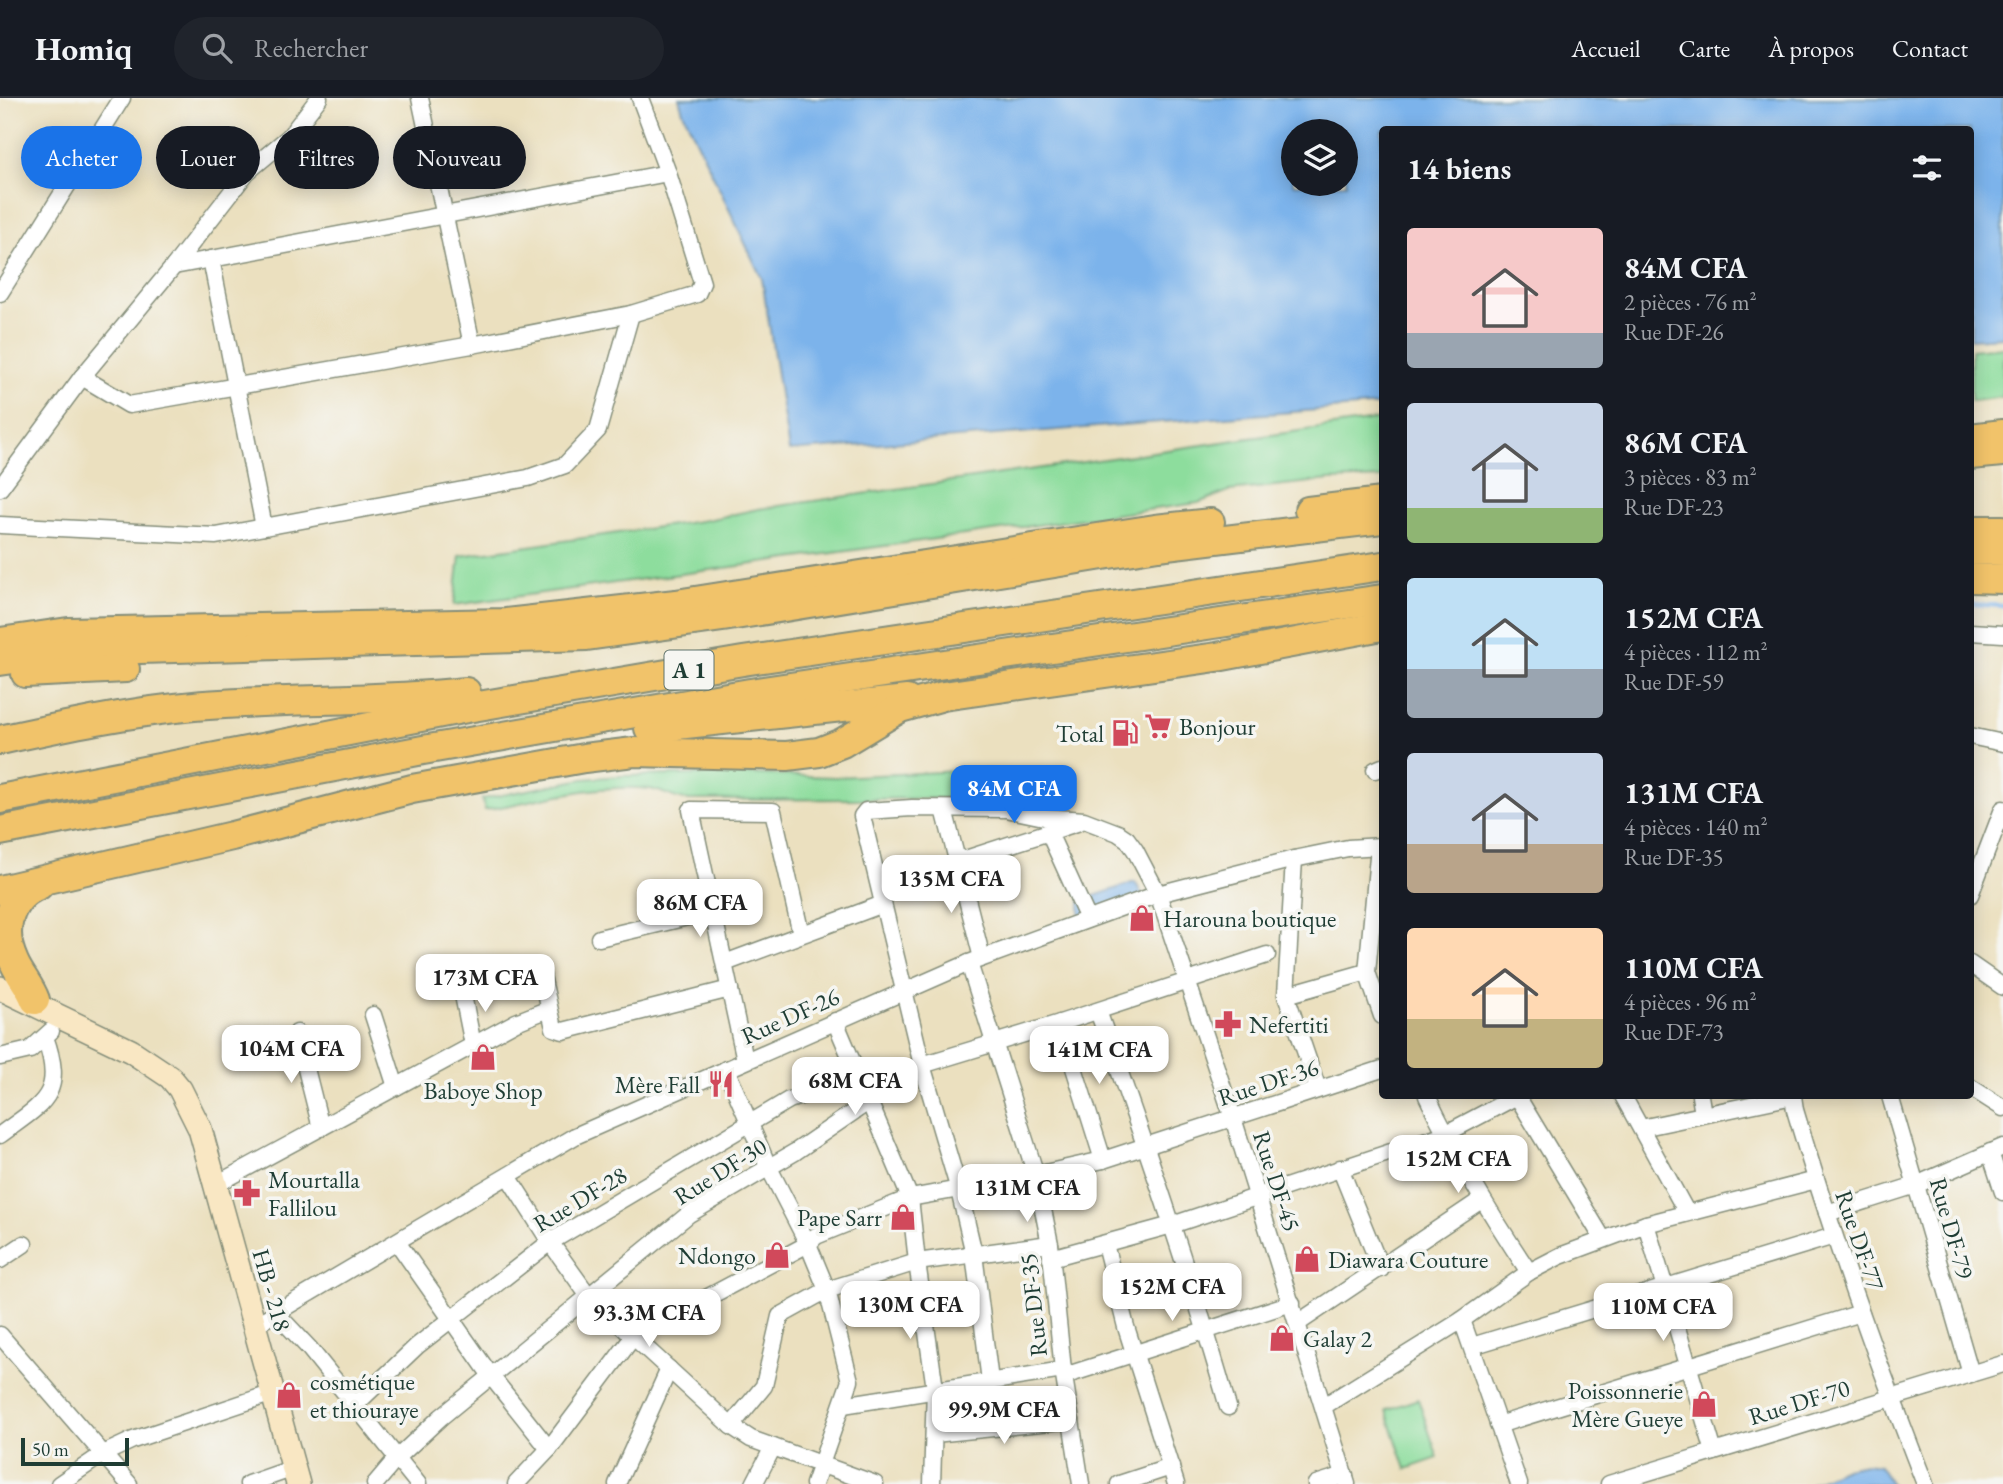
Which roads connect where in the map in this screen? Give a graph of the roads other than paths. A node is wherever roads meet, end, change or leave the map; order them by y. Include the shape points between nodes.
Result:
1 (122, 98) edge
2 (319, 98) edge
3 (420, 98) edge
4 (640, 98) edge
5 (668, 173) junction
6 (444, 215) junction
7 (211, 259) junction
8 (174, 266) junction
9 (0, 293) edge
10 (631, 314) junction
11 (472, 345) junction
12 (82, 377) junction
13 (236, 385) junction
14 (2003, 433) edge
15 (1974, 437) edge
16 (2003, 453) edge
17 (1974, 456) edge
18 (0, 488) edge
19 (1379, 501) edge
20 (1379, 520) edge
21 (0, 525) edge
22 (264, 527) junction
23 (1974, 530) edge
24 (2003, 530) edge
25 (1974, 551) edge
26 (2003, 551) edge
27 (1379, 566) edge
28 (1974, 578) edge
29 (2003, 579) edge
30 (1379, 599) edge
31 (0, 626) edge
32 (1379, 627) edge
33 (503, 631) junction
34 (1974, 632) edge
35 (2003, 634) edge
36 (0, 641) edge
37 (69, 642) junction
38 (743, 661) junction
39 (0, 662) edge
40 (0, 678) edge
41 (943, 696) junction
42 (1974, 737) edge
43 (0, 740) edge
44 (2003, 743) edge
45 (423, 750) junction
46 (0, 799) edge
47 (944, 809) junction
48 (2003, 809) edge
49 (1084, 820) junction
50 (0, 831) edge
51 (1049, 833) junction
52 (1998, 842) edge
53 (1379, 846) edge
54 (1294, 859) junction
55 (956, 862) junction
56 (1379, 864) edge
57 (68, 874) junction
58 (1974, 887) edge
59 (0, 890) edge
60 (1158, 894) junction
61 (883, 904) junction
62 (713, 911) junction
63 (1088, 919) junction
64 (801, 934) junction
65 (599, 938) dead end
66 (1267, 955) dead end
67 (976, 961) junction
68 (725, 964) junction
69 (1974, 967) edge
70 (541, 971) dead end
71 (1367, 972) junction
72 (0, 976) edge
73 (1187, 981) junction
74 (2003, 987) edge
75 (0, 988) edge
76 (730, 989) junction
77 (461, 990) dead end
78 (904, 991) junction
79 (1286, 995) junction
80 (35, 1000) junction
81 (1379, 1007) edge
82 (549, 1009) junction
83 (1098, 1011) junction
84 (373, 1015) dead end
85 (60, 1017) junction
86 (835, 1021) junction
87 (1060, 1023) junction
88 (297, 1034) dead end
89 (45, 1037) junction
90 (993, 1043) junction
91 (473, 1045) junction
92 (0, 1057) edge
93 (745, 1060) junction
94 (922, 1065) junction
95 (726, 1069) junction
96 (1379, 1070) edge
97 (858, 1076) junction
98 (396, 1087) junction
99 (1318, 1089) junction
100 (1974, 1090) edge
101 (1428, 1099) edge
102 (1511, 1099) edge
103 (1519, 1099) edge
104 (1625, 1099) edge
105 (1700, 1099) edge
106 (1778, 1099) edge
107 (1793, 1099) edge
108 (1891, 1099) edge
109 (868, 1101) junction
110 (2003, 1108) edge
111 (1703, 1114) junction
112 (1233, 1118) junction
113 (749, 1125) junction
114 (321, 1128) junction
115 (1641, 1128) junction
116 (1445, 1134) junction
117 (0, 1135) edge
118 (1147, 1147) junction
119 (1997, 1150) edge
120 (1103, 1160) junction
121 (768, 1166) junction
122 (1340, 1168) junction
123 (1035, 1175) junction
124 (508, 1176) junction
125 (1816, 1180) junction
126 (215, 1185) junction
127 (1916, 1185) junction
128 (959, 1189) junction
129 (2003, 1192) edge
130 (1258, 1196) junction
131 (910, 1198) junction
132 (1482, 1200) junction
133 (1687, 1213) junction
134 (1827, 1213) junction
135 (1646, 1224) junction
136 (1172, 1225) junction
137 (1834, 1237) junction
138 (1602, 1239) junction
139 (397, 1241) junction
140 (550, 1242) junction
141 (24, 1244) dead end
142 (808, 1244) junction
143 (1105, 1244) junction
144 (1051, 1251) junction
145 (974, 1254) junction
146 (0, 1260) edge
147 (917, 1262) junction
148 (1381, 1269) junction
149 (1529, 1272) junction
150 (1665, 1287) junction
151 (827, 1290) junction
152 (588, 1295) junction
153 (1292, 1303) junction
154 (276, 1313) junction
155 (1861, 1313) junction
156 (451, 1320) junction
157 (1462, 1320) junction
158 (1298, 1324) junction
159 (255, 1325) junction
160 (1206, 1332) junction
161 (0, 1335) edge
162 (633, 1337) junction
163 (1472, 1346) junction
164 (1135, 1354) junction
165 (2003, 1364) edge
166 (1689, 1365) junction
167 (669, 1368) junction
168 (1063, 1373) junction
169 (1971, 1374) junction
170 (491, 1376) junction
171 (990, 1381) junction
172 (935, 1389) junction
173 (273, 1393) junction
174 (1892, 1398) junction
175 (843, 1405) junction
176 (354, 1406) junction
177 (1324, 1406) junction
178 (1228, 1407) dead end
179 (1071, 1420) junction
180 (1498, 1425) junction
181 (731, 1426) junction
182 (934, 1434) junction
183 (773, 1447) junction
184 (549, 1449) junction
185 (1714, 1452) junction
186 (103, 1454) junction
187 (397, 1458) junction
188 (821, 1464) junction
189 (1171, 1466) junction
190 (296, 1476) edge
191 (1346, 1480) edge
192 (869, 1483) edge
193 (59, 1484) edge
194 (129, 1484) edge
195 (248, 1484) edge
196 (374, 1484) edge
197 (418, 1484) edge
198 (516, 1484) edge
199 (617, 1484) edge
200 (754, 1484) edge
201 (814, 1484) edge
202 (932, 1484) edge
203 (1081, 1484) edge
204 (1119, 1484) edge
205 (1176, 1484) edge
206 (1316, 1484) edge
207 (1519, 1484) edge
208 (1609, 1484) edge
209 (1925, 1484) edge

1 - 9 street
2 - 8 street via 289,137 247,172
3 - 6 street
4 - 5 street
5 - 6 street
5 - 10 street via 701,289
6 - 7 street
6 - 11 street
7 - 8 street
7 - 13 street
8 - 12 street
10 - 11 street
10 - 22 street via 598,430 565,465 528,478
11 - 13 street
12 - 13 street via 129,405
12 - 18 street
13 - 22 street
14 - 15 highway
16 - 17 highway
19 - 33 highway via 1155,528
20 - 33 highway via 1158,547 587,637
21 - 22 street via 216,536
23 - 24 highway
25 - 26 highway
27 - 38 highway, A 1
28 - 29 highway
30 - 45 highway, A 1 via 750,693
31 - 33 highway via 64,615 169,612
32 - 41 highway via 1217,657
33 - 37 highway
33 - 40 highway via 281,663
34 - 35 street
36 - 37 highway
37 - 39 highway
38 - 43 highway via 443,695 144,711
38 - 46 highway, A 1 via 467,708
41 - 45 highway
41 - 57 highway via 900,708 819,752 787,756 634,752 584,758 412,789
42 - 44 street
45 - 50 highway, A 1
47 - 49 street, Rue DF-45 via 1006,809
47 - 55 street, Rue DF-35
47 - 61 street, Rue DF-45 via 863,813
48 - 52 street
49 - 51 street
49 - 60 street, Rue DF-45 via 1127,839
51 - 55 street
51 - 63 street
52 - 58 street
53 - 54 street, Rue DF-26
54 - 60 street, Rue DF-26
54 - 79 street
55 - 67 street, Rue DF-35
56 - 71 street
57 - 59 highway
57 - 80 highway via 35,886 12,906 7,942
60 - 63 street, Rue DF-26
60 - 73 street, Rue DF-45
61 - 64 street
61 - 78 street
62 - 64 street via 691,810 773,811
62 - 65 street
62 - 68 street
63 - 67 street, Rue DF-26
64 - 68 street
66 - 73 street, Rue DF-30
67 - 78 street, Rue DF-26
67 - 90 street, Rue DF-35
68 - 76 street
69 - 74 street
70 - 82 street
71 - 79 street
71 - 81 street
72 - 80 main road
73 - 83 street, Rue DF-30
73 - 112 street, Rue DF-45
75 - 85 main road
76 - 82 street via 563,1031 554,1028
76 - 93 street
77 - 91 street
78 - 86 street, Rue DF-26
78 - 94 street
79 - 99 street
80 - 85 main road
82 - 91 street
83 - 87 street, Rue DF-30
83 - 118 street
84 - 98 street
85 - 89 street
85 - 126 main road, HB - 218 via 131,1051 170,1077 200,1129
86 - 93 street, Rue DF-26
86 - 97 street
87 - 90 street, Rue DF-30
87 - 120 street
88 - 114 street
89 - 92 street via 30,1050
89 - 117 street via 53,1059 54,1082 44,1102
90 - 94 street, Rue DF-30
90 - 123 street, Rue DF-35
91 - 98 street
93 - 95 street, Rue DF-26
94 - 109 street, Rue DF-30
94 - 128 street
95 - 113 street
95 - 124 street, Rue DF-26 via 575,1136
96 - 99 street, Rue DF-36
97 - 109 street
97 - 113 street, Rue DF-28 via 789,1100
98 - 114 street
99 - 112 street, Rue DF-36
100 - 110 street
101 - 116 street
102 - 116 street
103 - 138 street
104 - 115 street
105 - 111 street
106 - 111 street
107 - 125 street, Rue DF-77
108 - 127 street, Rue DF-79
109 - 121 street, Rue DF-30
109 - 131 street
111 - 115 street
112 - 118 street, Rue DF-36
112 - 130 street, Rue DF-45
113 - 121 street
113 - 140 street, Rue DF-28
114 - 126 street
115 - 133 street
116 - 122 street
116 - 132 street
118 - 120 street, Rue DF-36
118 - 136 street
119 - 127 street
119 - 129 street
120 - 123 street, Rue DF-36
121 - 142 street
121 - 152 street, Rue DF-30 via 689,1214
122 - 130 street
122 - 148 street
123 - 128 street, Rue DF-36
123 - 144 street, Rue DF-35
124 - 139 street, Rue DF-26
124 - 140 street
125 - 133 street
125 - 134 street, Rue DF-77
126 - 159 main road, HB - 218
127 - 134 street
127 - 169 street, Rue DF-79
128 - 131 street, Rue DF-36
128 - 145 street
130 - 136 street
130 - 153 street, Rue DF-45
131 - 142 street, Rue DF-36 via 816,1236
131 - 147 street
132 - 148 street
132 - 149 street
133 - 135 street
134 - 137 street, Rue DF-77
135 - 138 street
135 - 150 street
136 - 143 street
136 - 160 street
137 - 150 street
137 - 155 street, Rue DF-77
138 - 149 street
139 - 154 street, Rue DF-26
139 - 156 street
140 - 152 street
140 - 156 street, Rue DF-28
141 - 146 street
142 - 151 street
142 - 162 street, Rue DF-36
143 - 144 street
143 - 164 street
144 - 145 street
144 - 168 street, Rue DF-35
145 - 147 street
145 - 171 street
147 - 151 street
147 - 172 street
148 - 158 street
149 - 157 street
150 - 163 street
150 - 166 street
151 - 175 street via 850,1381
151 - 181 street via 780,1316 764,1386
152 - 162 street
152 - 170 street, Rue DF-30
153 - 158 street, Rue DF-45
153 - 160 street
154 - 159 street, Rue DF-26
154 - 176 street
155 - 166 street
155 - 174 street, Rue DF-77
156 - 170 street
156 - 176 street, Rue DF-28
157 - 163 street
157 - 177 street
158 - 177 street, Rue DF-45
159 - 173 main road, HB - 218
160 - 164 street
160 - 178 street
161 - 186 street
162 - 167 street
162 - 184 street
163 - 180 street
164 - 168 street
164 - 189 street
165 - 169 street, Rue DF-70
166 - 180 street
166 - 185 street
167 - 181 street
167 - 199 street
168 - 171 street
168 - 179 street, Rue DF-35
169 - 174 street, Rue DF-70
170 - 184 street
170 - 187 street, Rue DF-30
171 - 172 street
172 - 175 street
172 - 182 street
173 - 186 street
173 - 190 main road, HB - 218
174 - 185 street, Rue DF-70
174 - 209 street, Rue DF-77
175 - 188 street
176 - 187 street
177 - 191 street, Rue DF-45
179 - 182 street
179 - 203 street, Rue DF-35
180 - 207 street
181 - 183 street
182 - 202 street
183 - 188 street
183 - 200 street
184 - 198 street
185 - 208 street, Rue DF-70
186 - 193 street
186 - 194 street
187 - 196 street, Rue DF-30
187 - 197 street
188 - 192 street
188 - 201 street
189 - 204 street
189 - 205 street
190 - 195 street
191 - 206 street

